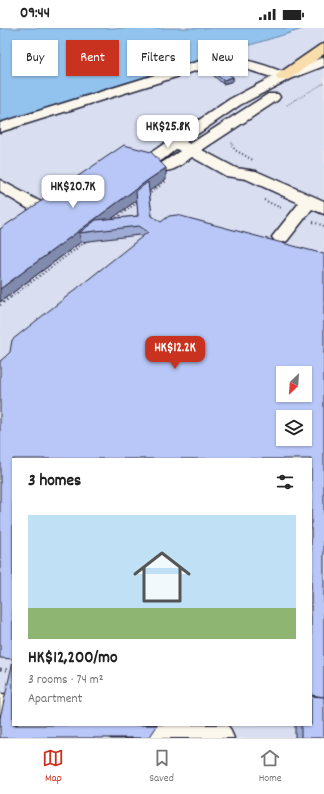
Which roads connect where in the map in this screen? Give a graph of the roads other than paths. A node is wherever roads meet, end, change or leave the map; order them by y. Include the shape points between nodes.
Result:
1 (324, 48) edge
2 (324, 61) edge
3 (324, 72) edge
4 (282, 77) junction
5 (0, 128) edge
6 (181, 138) junction
7 (197, 147) junction
8 (0, 185) edge
9 (316, 205) edge
10 (50, 214) edge
11 (281, 237) dead end
12 (0, 710) edge
13 (12, 711) edge
14 (126, 726) edge
15 (218, 738) edge

1 - 4 main road
2 - 4 street
3 - 7 street via 269,100
4 - 5 street via 246,64 222,60
4 - 6 street via 235,102
6 - 7 street
6 - 7 street via 160,170
7 - 9 street via 232,172 250,175
8 - 10 street
9 - 11 street
12 - 13 street
14 - 15 street

